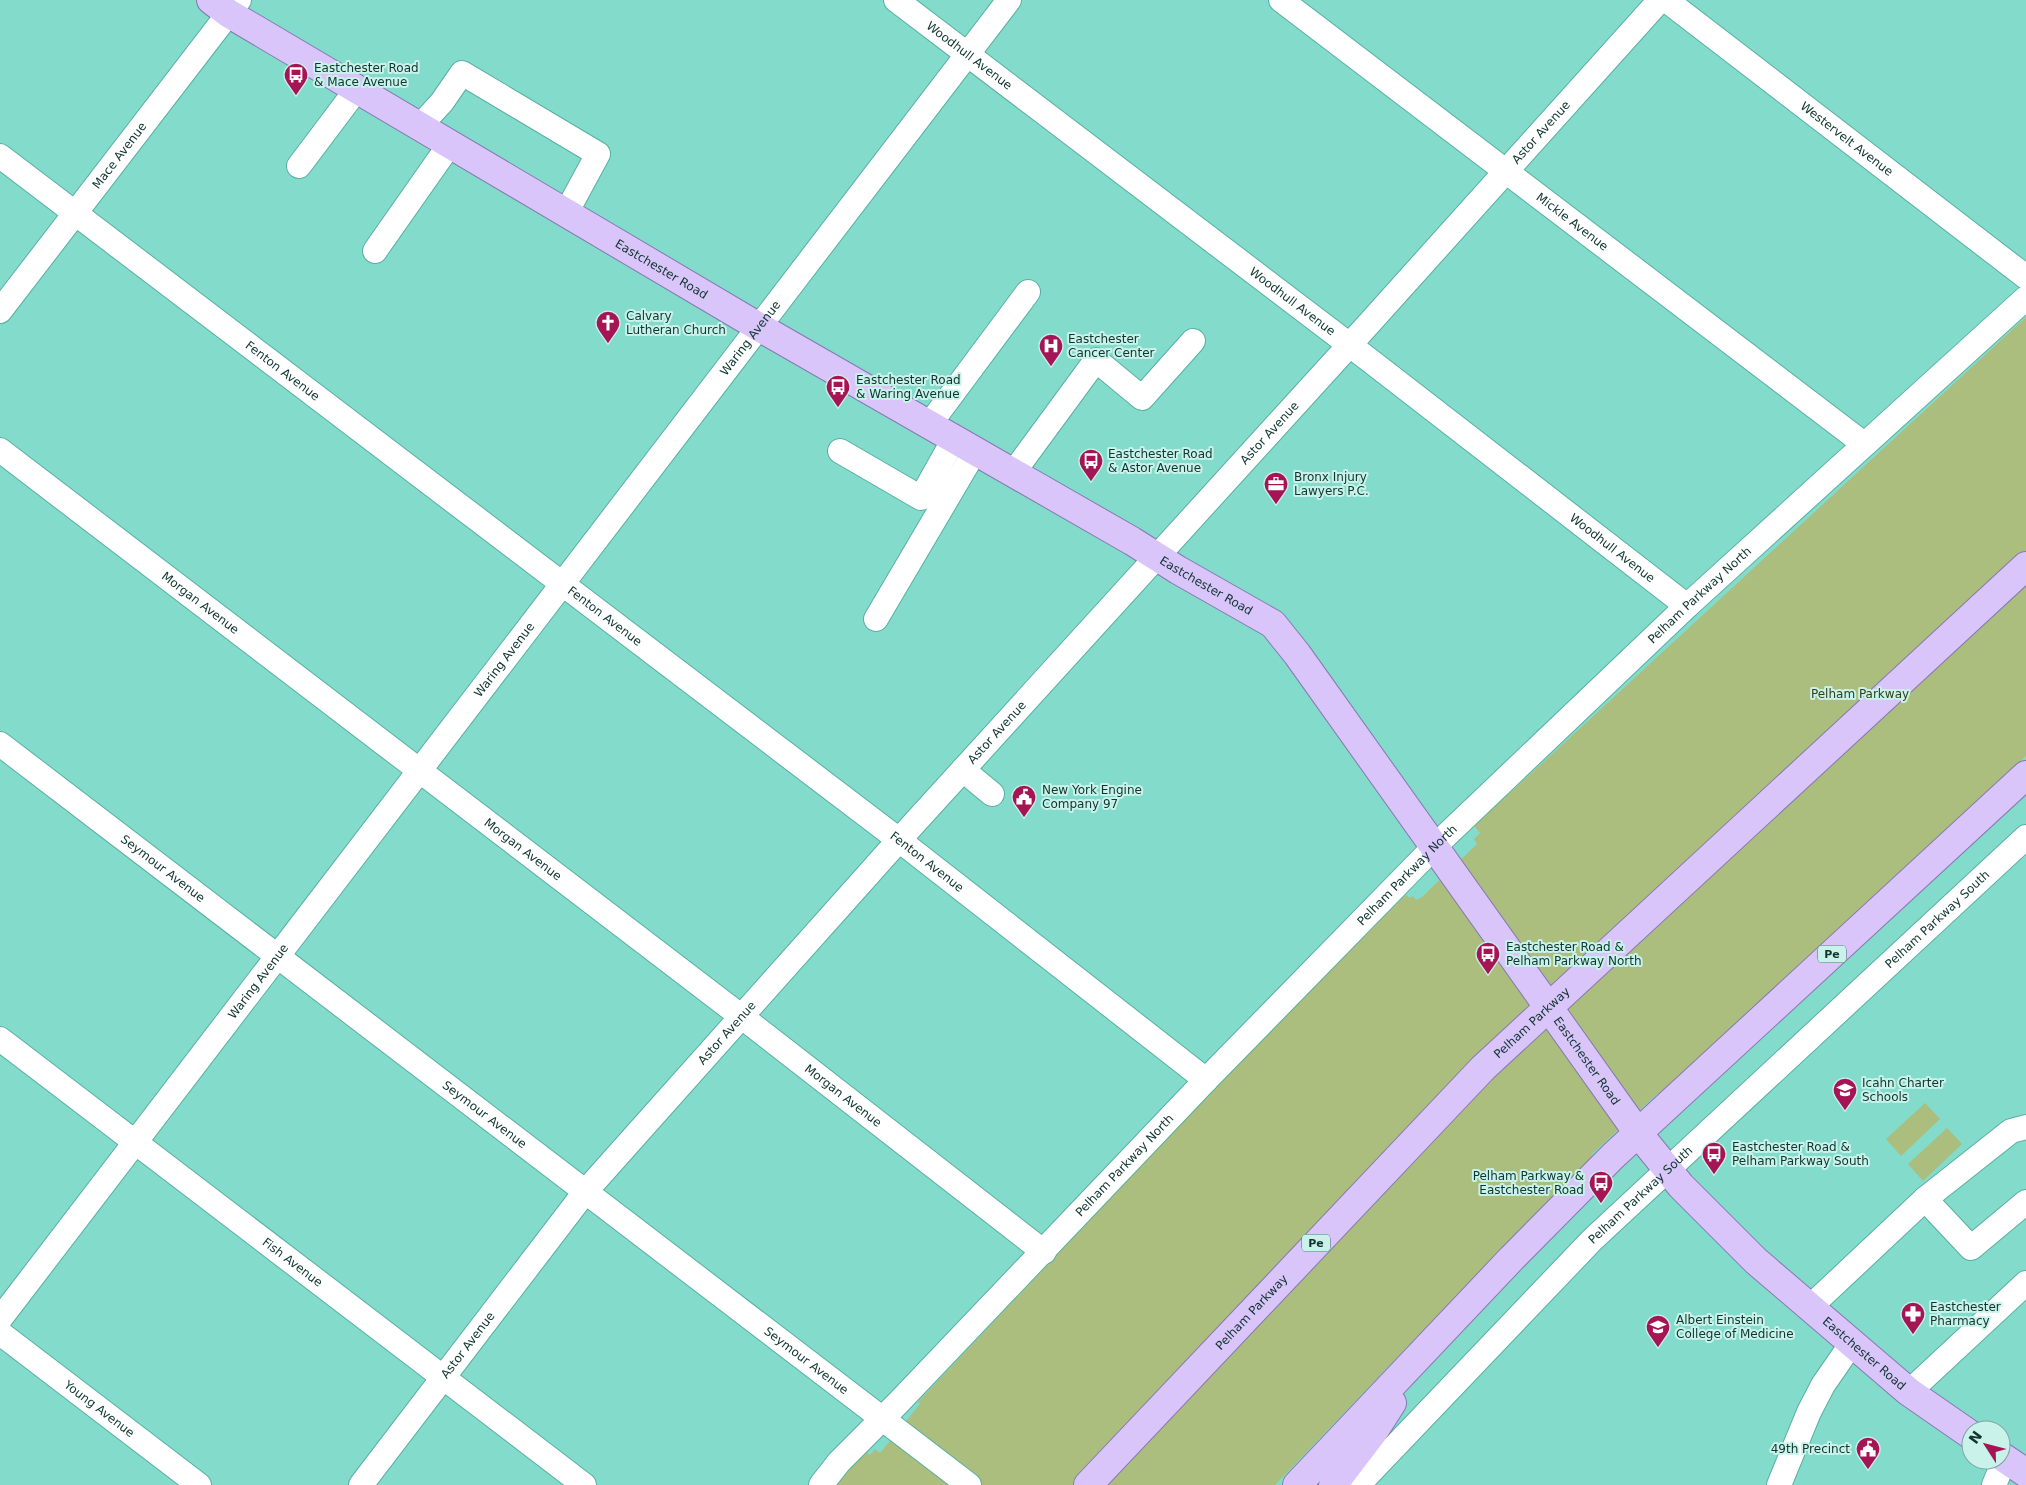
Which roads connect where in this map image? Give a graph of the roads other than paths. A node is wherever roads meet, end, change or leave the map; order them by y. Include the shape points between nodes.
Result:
1 (896, 0) edge
2 (1009, 0) edge
3 (1281, 0) edge
4 (1660, 0) edge
5 (1666, 0) edge
6 (226, 4) edge
7 (967, 54) junction
8 (357, 89) junction
9 (420, 126) junction
10 (450, 144) junction
11 (0, 156) edge
12 (299, 166) dead end
13 (1506, 172) junction
14 (75, 213) junction
15 (566, 213) junction
16 (375, 251) dead end
17 (2026, 277) edge
18 (1028, 292) dead end
19 (2026, 298) edge
20 (0, 312) edge
21 (759, 326) junction
22 (1193, 341) dead end
23 (1349, 345) junction
24 (929, 425) junction
25 (1864, 444) junction
26 (965, 445) junction
27 (0, 450) edge
28 (840, 451) dead end
29 (1013, 473) junction
30 (1158, 556) junction
31 (2026, 566) edge
32 (562, 585) junction
33 (1687, 606) junction
34 (876, 619) dead end
35 (0, 744) edge
36 (963, 770) junction
37 (419, 771) junction
38 (2026, 775) edge
39 (992, 794) dead end
40 (2026, 837) edge
41 (899, 840) junction
42 (1435, 846) junction
43 (277, 957) junction
44 (1549, 1006) junction
45 (742, 1017) junction
46 (0, 1039) edge
47 (1206, 1080) junction
48 (2026, 1127) edge
49 (1638, 1133) junction
50 (135, 1142) junction
51 (1666, 1169) junction
52 (585, 1192) junction
53 (1925, 1199) junction
54 (2026, 1202) edge
55 (1044, 1252) junction
56 (2026, 1283) edge
57 (1810, 1307) junction
58 (0, 1319) edge
59 (0, 1333) edge
60 (1852, 1343) junction
61 (1429, 1348) junction
62 (443, 1378) junction
63 (1909, 1392) junction
64 (882, 1419) junction
65 (1961, 1429) edge
66 (2006, 1470) edge
67 (199, 1485) edge
68 (361, 1485) edge
69 (584, 1485) edge
70 (821, 1485) edge
71 (969, 1485) edge
72 (1088, 1485) edge
73 (1297, 1485) edge
74 (1333, 1485) edge
75 (1358, 1485) edge
76 (1778, 1485) edge
77 (1994, 1485) edge

1 - 7 street, Woodhull Avenue
2 - 7 street, Waring Avenue
3 - 13 street, Mickle Avenue
4 - 13 street, Astor Avenue
5 - 17 street, Westervelt Avenue
6 - 8 main road, Eastchester Road
6 - 14 street, Mace Avenue
7 - 21 street, Waring Avenue
7 - 23 street, Woodhull Avenue
8 - 9 main road, Eastchester Road
8 - 12 street
9 - 10 main road, Eastchester Road
9 - 15 street via 462,73 598,154
10 - 15 main road, Eastchester Road
10 - 16 street
11 - 14 street, Fenton Avenue
13 - 23 street, Astor Avenue
13 - 25 street, Mickle Avenue
14 - 20 street, Mace Avenue
14 - 32 street, Fenton Avenue
15 - 21 main road, Eastchester Road
18 - 24 street
19 - 25 street, Pelham Parkway North
21 - 24 main road, Eastchester Road
21 - 32 street, Waring Avenue
22 - 29 street via 1142,398 1096,360
23 - 30 street, Astor Avenue
23 - 33 street, Woodhull Avenue
24 - 26 main road, Eastchester Road
25 - 33 street, Pelham Parkway North
26 - 28 street via 921,498
26 - 29 main road, Eastchester Road
26 - 34 street
27 - 37 street, Morgan Avenue
29 - 30 main road, Eastchester Road
30 - 36 street, Astor Avenue
30 - 42 main road, Eastchester Road via 1273,624 1301,658
31 - 44 main road, Pelham Parkway / Pe
32 - 37 street, Waring Avenue
32 - 41 street, Fenton Avenue
33 - 42 street, Pelham Parkway North
35 - 43 street, Seymour Avenue
36 - 39 street
36 - 41 street, Astor Avenue
37 - 43 street, Waring Avenue
37 - 45 street, Morgan Avenue
38 - 49 main road, Pe
40 - 51 street, Pelham Parkway South
41 - 45 street, Astor Avenue
41 - 47 street, Fenton Avenue
42 - 44 main road, Eastchester Road
42 - 47 street, Pelham Parkway North
43 - 50 street, Waring Avenue
43 - 52 street, Seymour Avenue
44 - 49 main road, Eastchester Road
44 - 72 main road, Pelham Parkway / Pe via 1434,1118
45 - 52 street, Astor Avenue
45 - 55 street, Morgan Avenue
46 - 50 street, Fish Avenue
47 - 55 street, Pelham Parkway North
48 - 53 street via 2011,1131
49 - 51 main road, Eastchester Road
49 - 61 main road, Pe via 1553,1216
50 - 58 street, Waring Avenue
50 - 62 street, Fish Avenue
51 - 57 main road, Eastchester Road via 1756,1261
51 - 75 street, Pelham Parkway South via 1554,1278
52 - 62 street, Astor Avenue
52 - 64 street, Seymour Avenue
53 - 54 street via 1971,1248
53 - 57 street
55 - 64 street, Pelham Parkway North
56 - 63 street
57 - 60 main road, Eastchester Road
59 - 67 street, Young Avenue
60 - 63 main road, Eastchester Road
60 - 76 street via 1812,1405
61 - 73 main road, Pe
61 - 74 main road via 1374,1431
62 - 68 street, Astor Avenue
62 - 69 street, Fish Avenue
63 - 65 main road, Eastchester Road
64 - 70 street, Pelham Parkway North
64 - 71 street, Seymour Avenue
66 - 77 street

